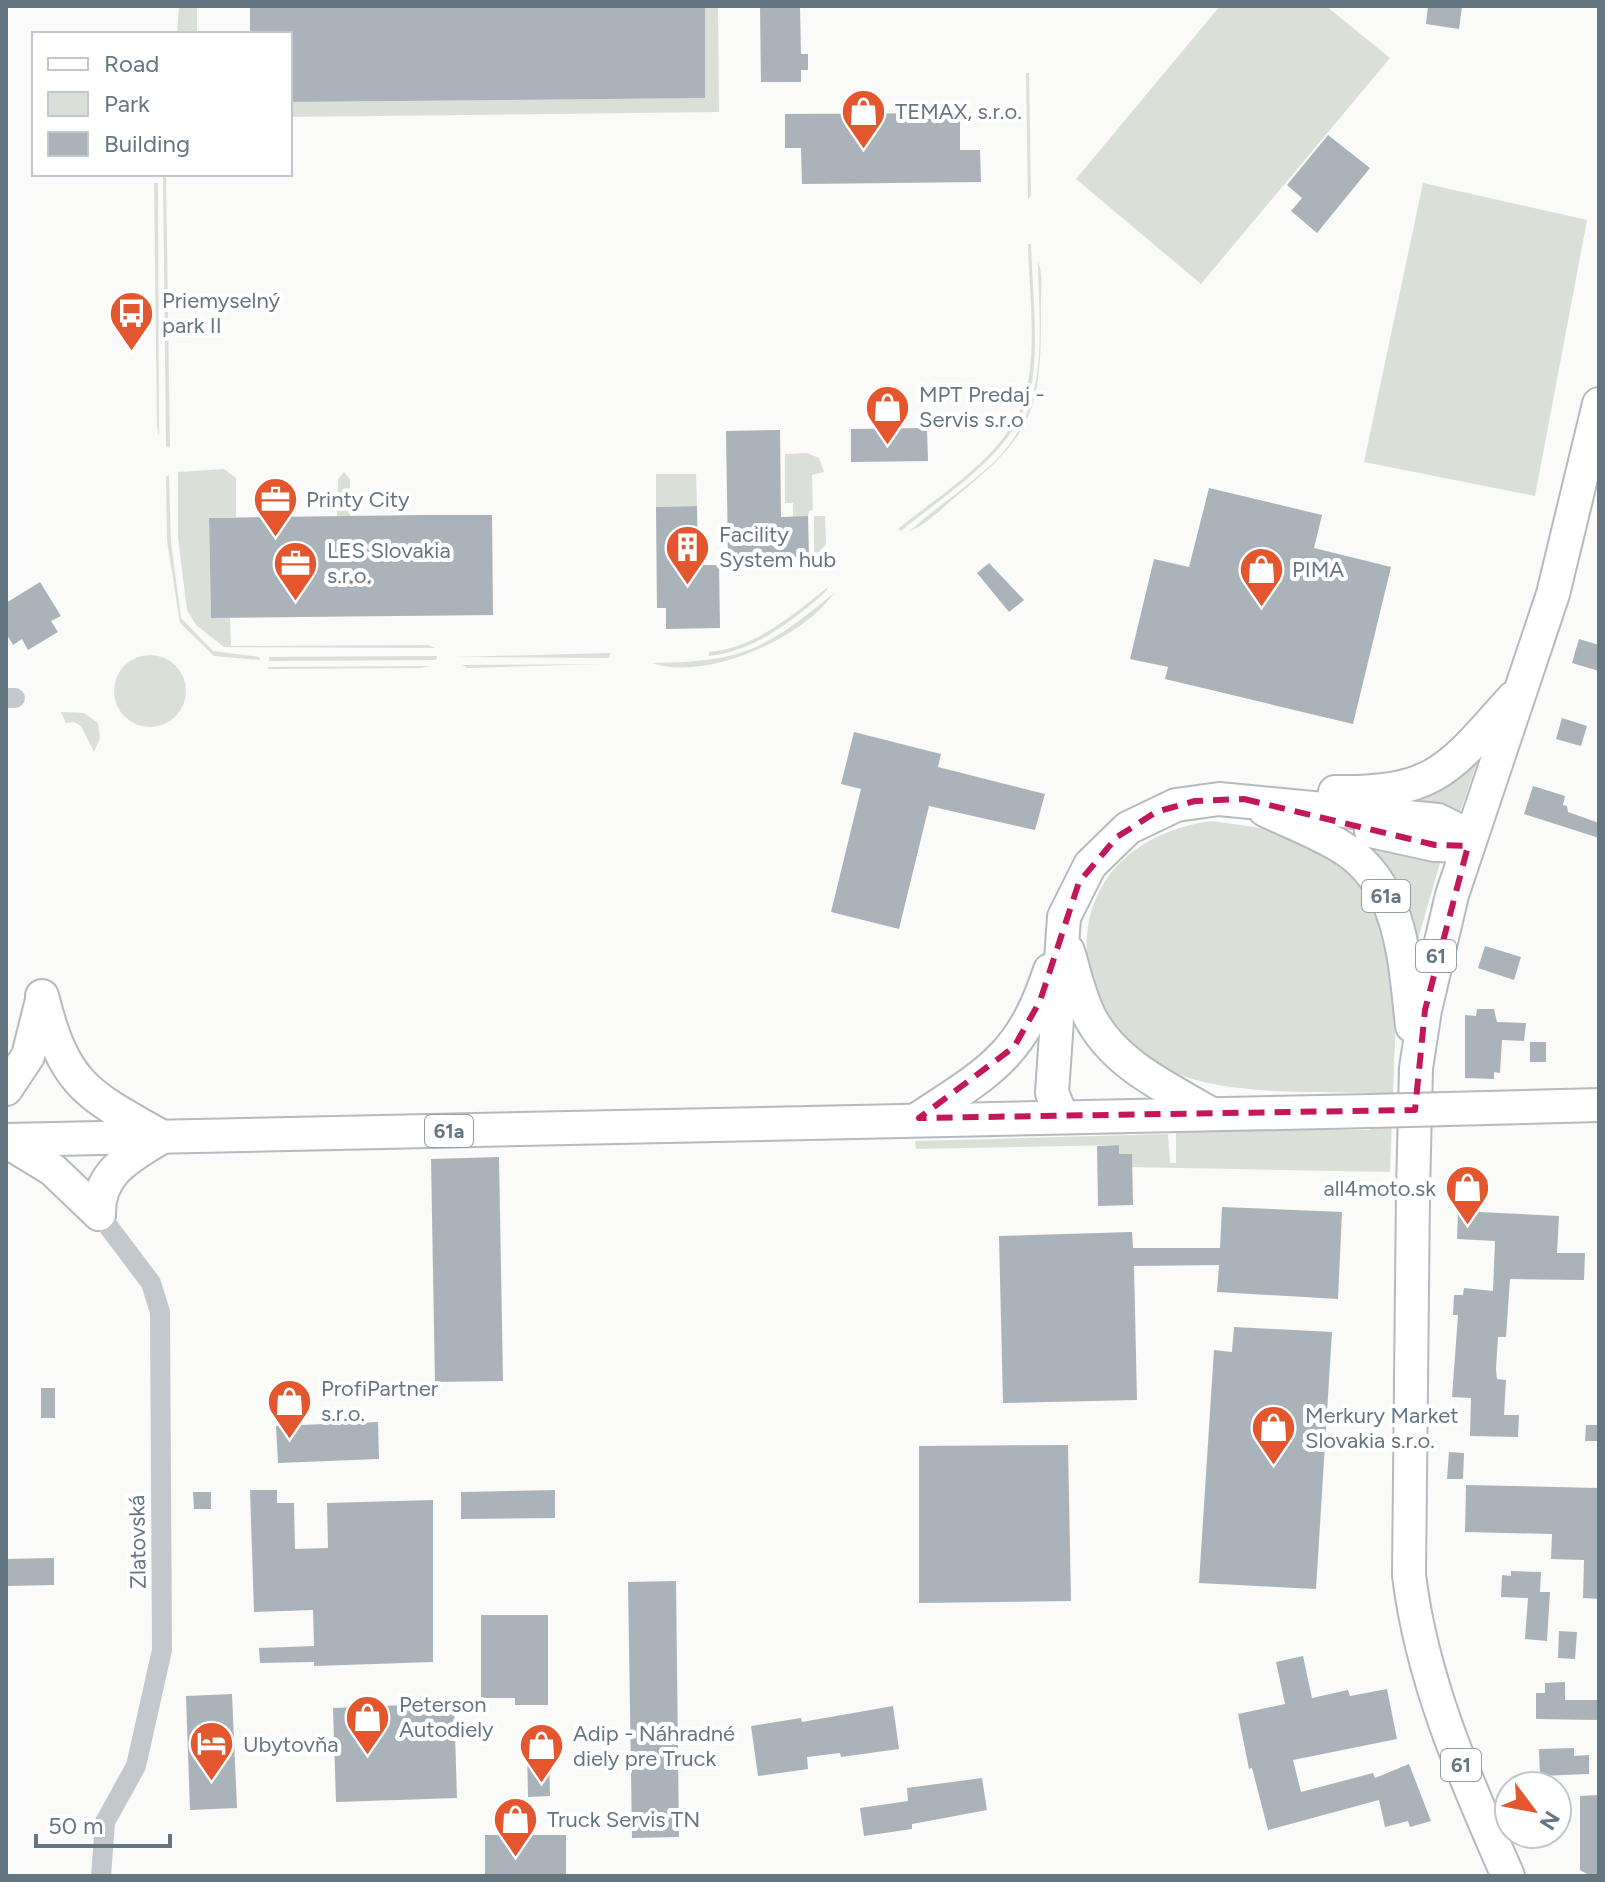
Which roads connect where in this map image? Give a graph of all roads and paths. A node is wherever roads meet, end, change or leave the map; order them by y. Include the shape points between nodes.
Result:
1 (1599, 404) edge
2 (1523, 687) junction
3 (1244, 799) junction
4 (1468, 846) junction
5 (1062, 933) junction
6 (1416, 1068) junction
7 (6, 1089) edge
8 (1599, 1105) edge
9 (1208, 1112) junction
10 (1062, 1117) junction
11 (919, 1118) junction
12 (162, 1137) junction
13 (6, 1140) edge
14 (99, 1214) junction
15 (101, 1876) edge
16 (1508, 1876) edge

1 - 2 main road, 61 via 1553,594
2 - 3 main road via 1437,775 1384,791
2 - 4 main road, 61
3 - 4 main road via 1438,820 1456,829
3 - 5 main road via 1176,805 1128,828 1085,874 1069,904
3 - 6 main road, 61a via 1345,848 1385,894 1403,948
4 - 6 main road, 61 via 1436,956
5 - 9 main road via 1085,1005 1112,1049
5 - 10 main road via 1074,1093
5 - 11 main road via 1040,1001 1014,1047 977,1081
6 - 16 main road, 61 via 1410,1584 1420,1642 1448,1734
7 - 12 main road via 28,1056 42,996 53,1040 80,1086
8 - 9 main road, 61a, bridge
9 - 10 main road, 61a
10 - 11 main road, 61a
11 - 12 main road, 61a
12 - 13 main road, 61a
12 - 14 main road via 106,1179
13 - 14 main road via 53,1170
14 - 15 street, Zlatovská via 151,1283 160,1312 162,1650 136,1766 105,1822

